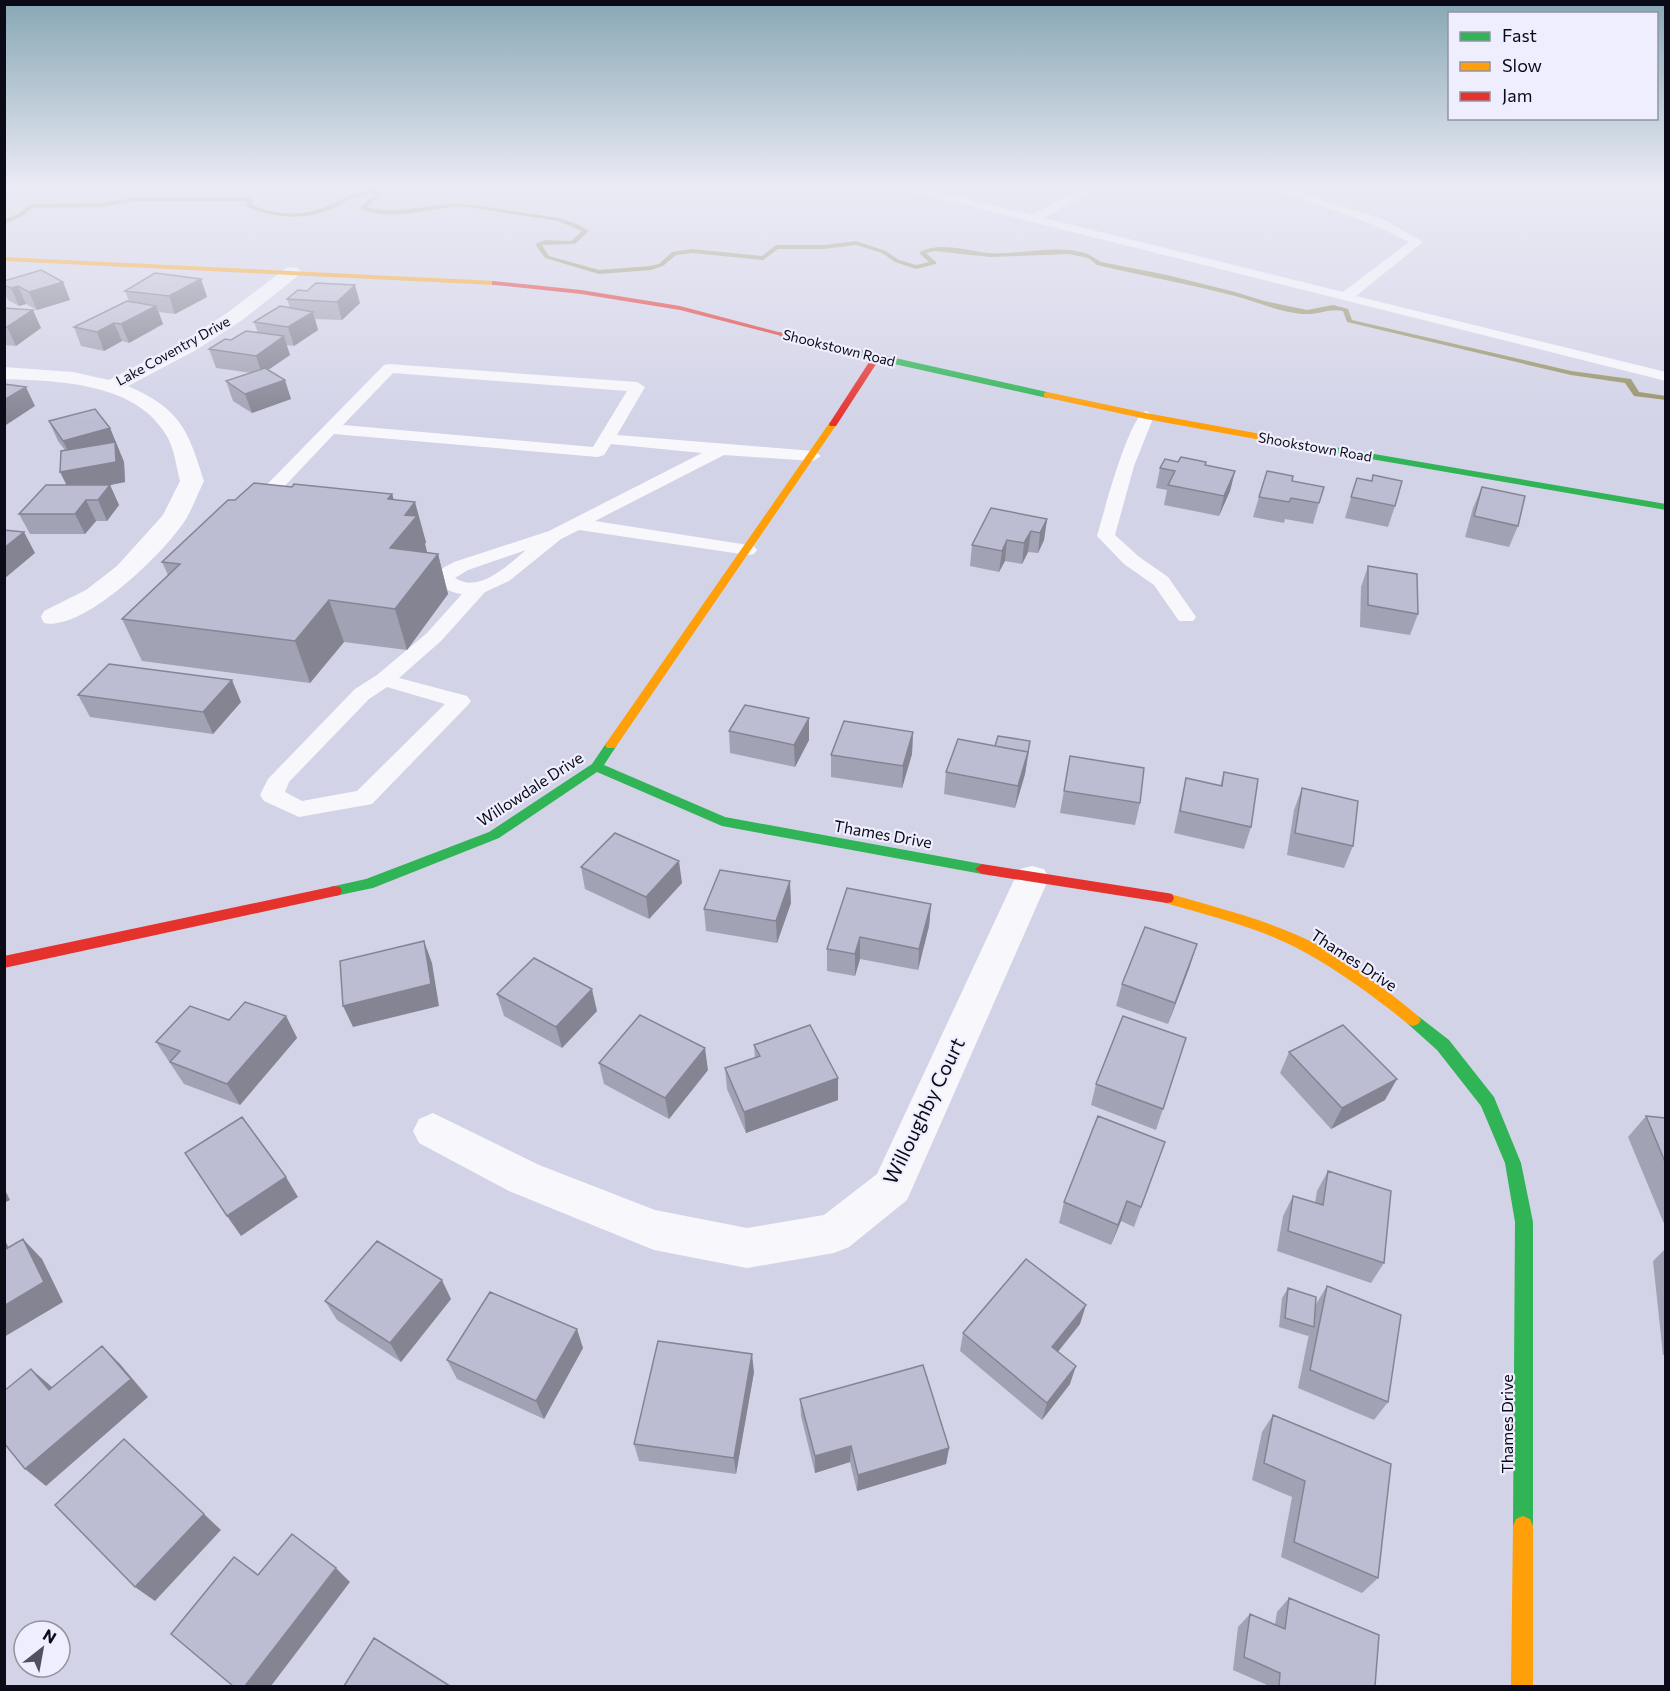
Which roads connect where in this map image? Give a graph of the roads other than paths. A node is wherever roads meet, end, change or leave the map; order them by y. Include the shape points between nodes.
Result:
1 (135, 265) edge
2 (1217, 265) edge
3 (1387, 265) edge
4 (292, 272) junction
5 (1346, 297) junction
6 (876, 358) junction
7 (4, 373) edge
8 (1665, 377) edge
9 (112, 386) junction
10 (1146, 417) junction
11 (330, 429) junction
12 (607, 439) junction
13 (721, 450) junction
14 (813, 456) junction
15 (1665, 507) edge
16 (241, 522) edge
17 (577, 524) junction
18 (555, 535) junction
19 (748, 550) junction
20 (477, 590) junction
21 (1186, 617) dead end
22 (54, 618) dead end
23 (384, 680) junction
24 (596, 767) junction
25 (1032, 878) junction
26 (4, 962) edge
27 (433, 1131) dead end
28 (1522, 1686) edge

1 - 4 street, Shookstown Road
2 - 5 lane
3 - 5 lane
4 - 6 street, Shookstown Road via 496,283 580,292 680,308
4 - 9 street, Lake Coventry Drive via 189,346
5 - 8 lane
6 - 10 street, Shookstown Road
6 - 14 street, Willowdale Drive
7 - 9 street, Lake Coventry Drive via 40,374
9 - 22 street via 150,404 175,430 192,481 174,518 126,571 96,596
10 - 15 street, Shookstown Road
10 - 21 lane via 1126,466 1106,536 1161,581
11 - 12 lane via 598,452
11 - 12 lane via 389,368 637,387
11 - 16 lane
12 - 13 lane
13 - 14 lane
13 - 17 lane
14 - 19 street, Willowdale Drive
17 - 18 lane
17 - 19 lane
18 - 20 lane via 507,574
18 - 20 lane via 461,566 445,579 453,588
19 - 24 street, Willowdale Drive
20 - 23 lane via 434,637
23 - 23 lane via 460,701 364,798 299,809 272,795 279,779 362,694
24 - 25 street, Thames Drive via 722,821
24 - 26 street, Willowdale Drive via 494,835 368,884
25 - 27 street, Willoughby Court via 892,1187 834,1233 747,1248 654,1230 524,1178
25 - 28 street, Thames Drive via 1176,899 1310,948 1378,991 1443,1045 1488,1102 1513,1163 1524,1222

